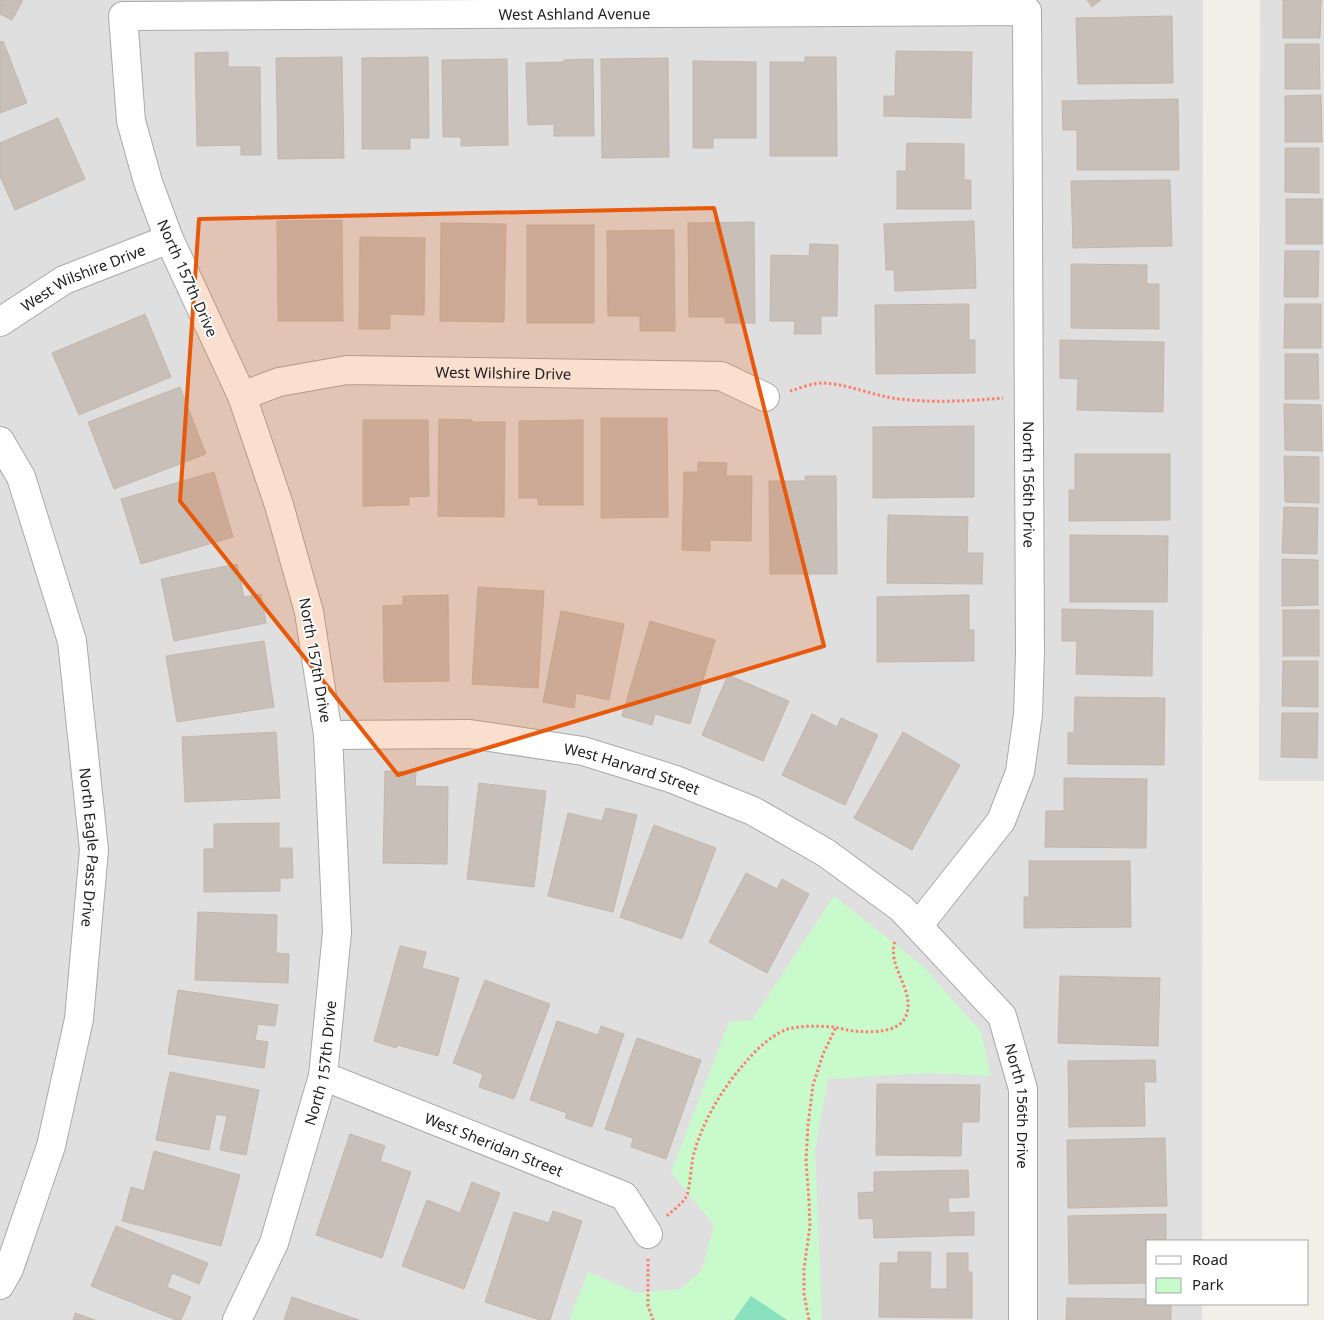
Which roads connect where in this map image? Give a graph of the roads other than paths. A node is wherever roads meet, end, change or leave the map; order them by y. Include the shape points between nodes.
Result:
1 (1027, 11) joint
2 (123, 16) joint
3 (169, 239) junction
4 (0, 322) edge
5 (242, 396) junction
6 (765, 397) road end
7 (0, 441) edge
8 (328, 735) junction
9 (910, 918) junction
10 (323, 1076) junction
11 (648, 1234) road end
12 (0, 1285) edge
13 (237, 1320) edge
14 (1023, 1320) edge

1 - 2 street, West Ashland Avenue
1 - 9 street, North 156th Drive via 1028,714 1020,772 1000,821
2 - 3 street, North 157th Drive via 131,120 148,182
3 - 4 street, West Wilshire Drive via 64,280
3 - 5 street, North 157th Drive
5 - 6 street, West Wilshire Drive via 279,382 347,370 722,376
5 - 8 street, North 157th Drive via 279,505 309,612
7 - 12 street, North Eagle Pass Drive via 21,477 72,642 94,850 79,1019 51,1146 9,1269
8 - 9 street, West Harvard Street via 470,734 584,752 672,779 753,811 826,853
8 - 10 street, North 157th Drive via 337,932
9 - 14 street, North 156th Drive via 1002,1016 1023,1089
10 - 11 street, West Sheridan Street via 624,1196
10 - 13 street, North 157th Drive via 274,1243

